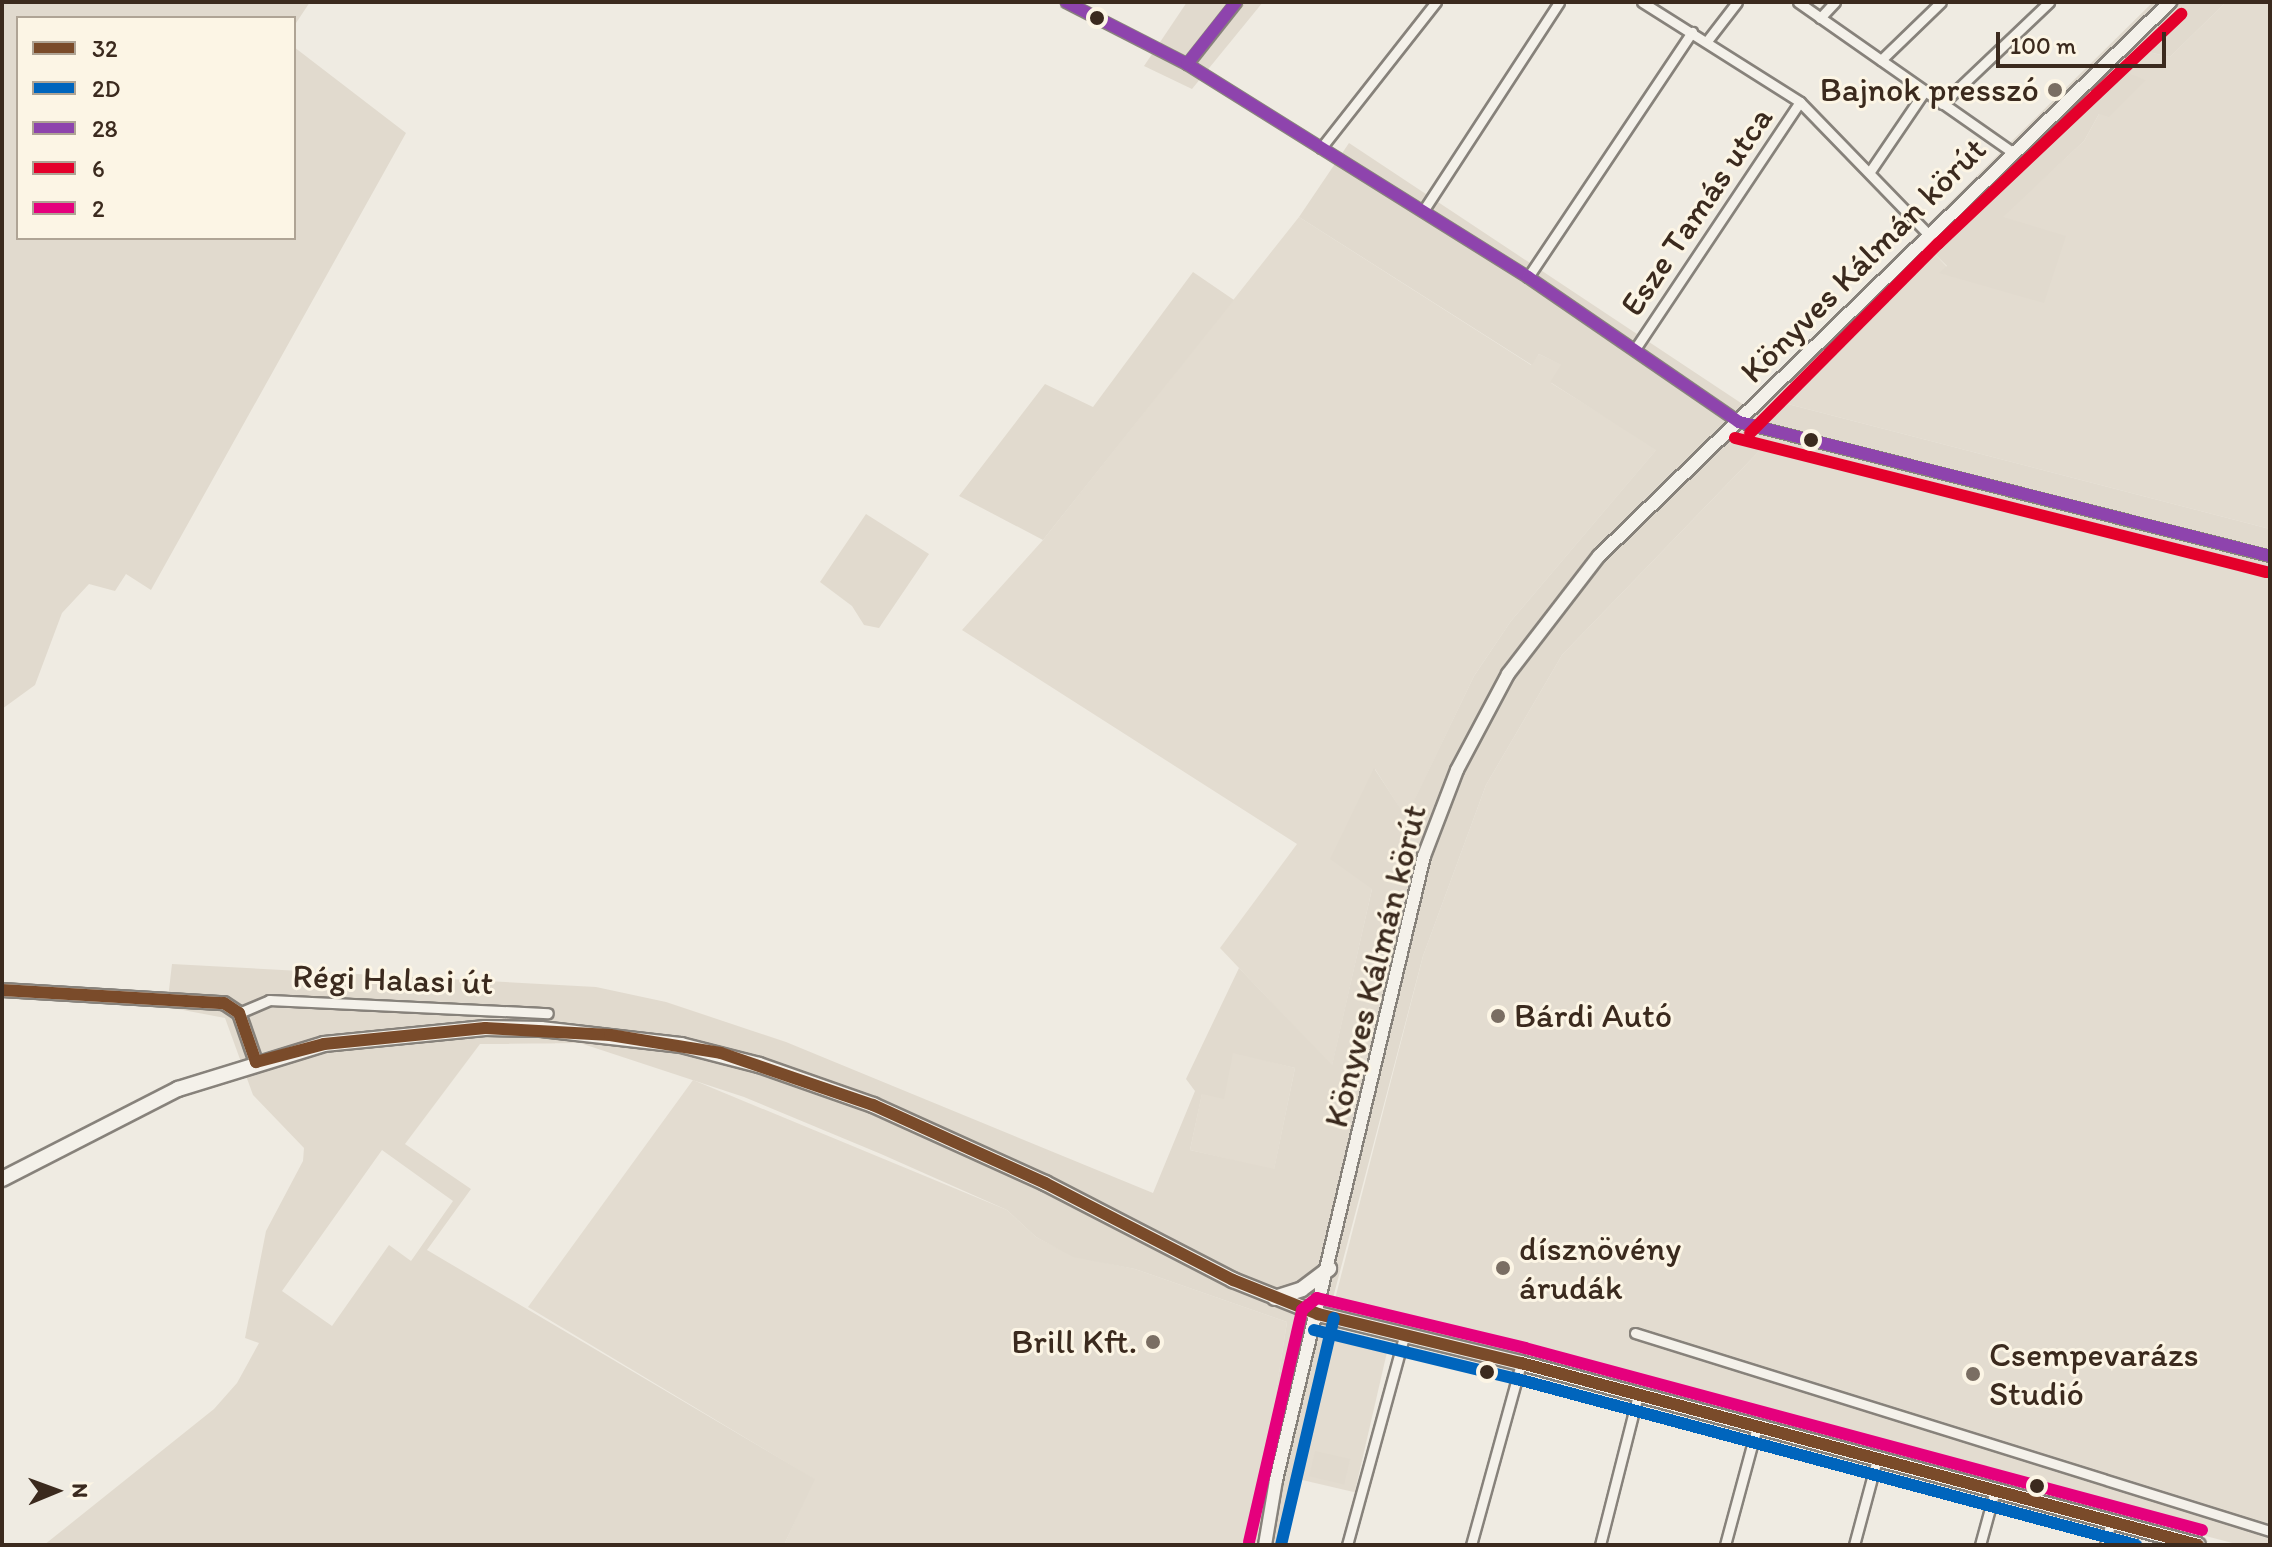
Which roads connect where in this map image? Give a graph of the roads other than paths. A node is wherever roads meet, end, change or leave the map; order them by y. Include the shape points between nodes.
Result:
1 (1066, 2) edge
2 (1236, 2) edge
3 (1436, 2) edge
4 (1559, 2) edge
5 (1642, 2) edge
6 (1737, 2) edge
7 (1798, 2) edge
8 (1835, 2) edge
9 (1941, 2) edge
10 (2049, 2) edge
11 (2170, 2) edge
12 (1820, 18) junction
13 (1692, 32) junction
14 (1707, 41) junction
15 (1881, 60) junction
16 (1187, 64) junction
17 (1924, 92) junction
18 (1800, 102) junction
19 (1942, 104) junction
20 (1321, 148) junction
21 (2012, 152) junction
22 (1871, 170) junction
23 (1423, 211) junction
24 (1927, 233) junction
25 (1528, 277) junction
26 (1635, 349) junction
27 (1739, 422) junction
28 (2270, 556) edge
29 (2, 990) edge
30 (239, 1013) junction
31 (548, 1013) dead end
32 (256, 1062) junction
33 (2, 1179) edge
34 (1329, 1269) junction
35 (1275, 1298) junction
36 (1318, 1314) junction
37 (1635, 1333) dead end
38 (1404, 1336) junction
39 (1521, 1363) junction
40 (1638, 1395) junction
41 (1757, 1426) junction
42 (1877, 1459) junction
43 (1995, 1490) junction
44 (2111, 1521) junction
45 (2270, 1531) edge
46 (1265, 1545) edge
47 (1347, 1545) edge
48 (1471, 1545) edge
49 (1600, 1545) edge
50 (1725, 1545) edge
51 (1854, 1545) edge
52 (1980, 1545) edge
53 (2105, 1545) edge
54 (2198, 1545) edge

1 - 16 street
2 - 16 street
3 - 20 street
4 - 23 street
5 - 13 street
6 - 14 street
7 - 12 street
8 - 12 street
9 - 15 street
10 - 19 street
11 - 21 street, Könyves Kálmán körút
12 - 15 street
13 - 14 street
13 - 25 street
14 - 18 street
15 - 17 street
16 - 20 street
17 - 19 street
17 - 22 street
18 - 22 street
18 - 26 street, Esze Tamás utca
19 - 21 street
20 - 23 street
21 - 24 street, Könyves Kálmán körút
22 - 24 street
23 - 25 street
24 - 27 street, Könyves Kálmán körút
25 - 26 street
26 - 27 street
27 - 28 street
27 - 34 street, Könyves Kálmán körút via 1599,556 1560,602 1508,674 1457,770 1424,856
29 - 30 street via 207,1001 224,1003
30 - 31 street, Régi Halasi út via 269,1000
30 - 32 street
32 - 33 main road via 178,1089
32 - 35 main road via 324,1044 485,1028 610,1035 721,1053 873,1105 1045,1183
34 - 35 main road via 1302,1289
34 - 36 street, Könyves Kálmán körút
35 - 36 main road
36 - 38 main road
36 - 46 street, Könyves Kálmán körút
37 - 45 street
38 - 39 main road
38 - 47 street
39 - 40 main road
39 - 48 street
40 - 41 main road
40 - 49 street
41 - 42 main road
41 - 50 street
42 - 43 main road
42 - 51 street
43 - 44 main road
43 - 52 street
44 - 53 street
44 - 54 main road

